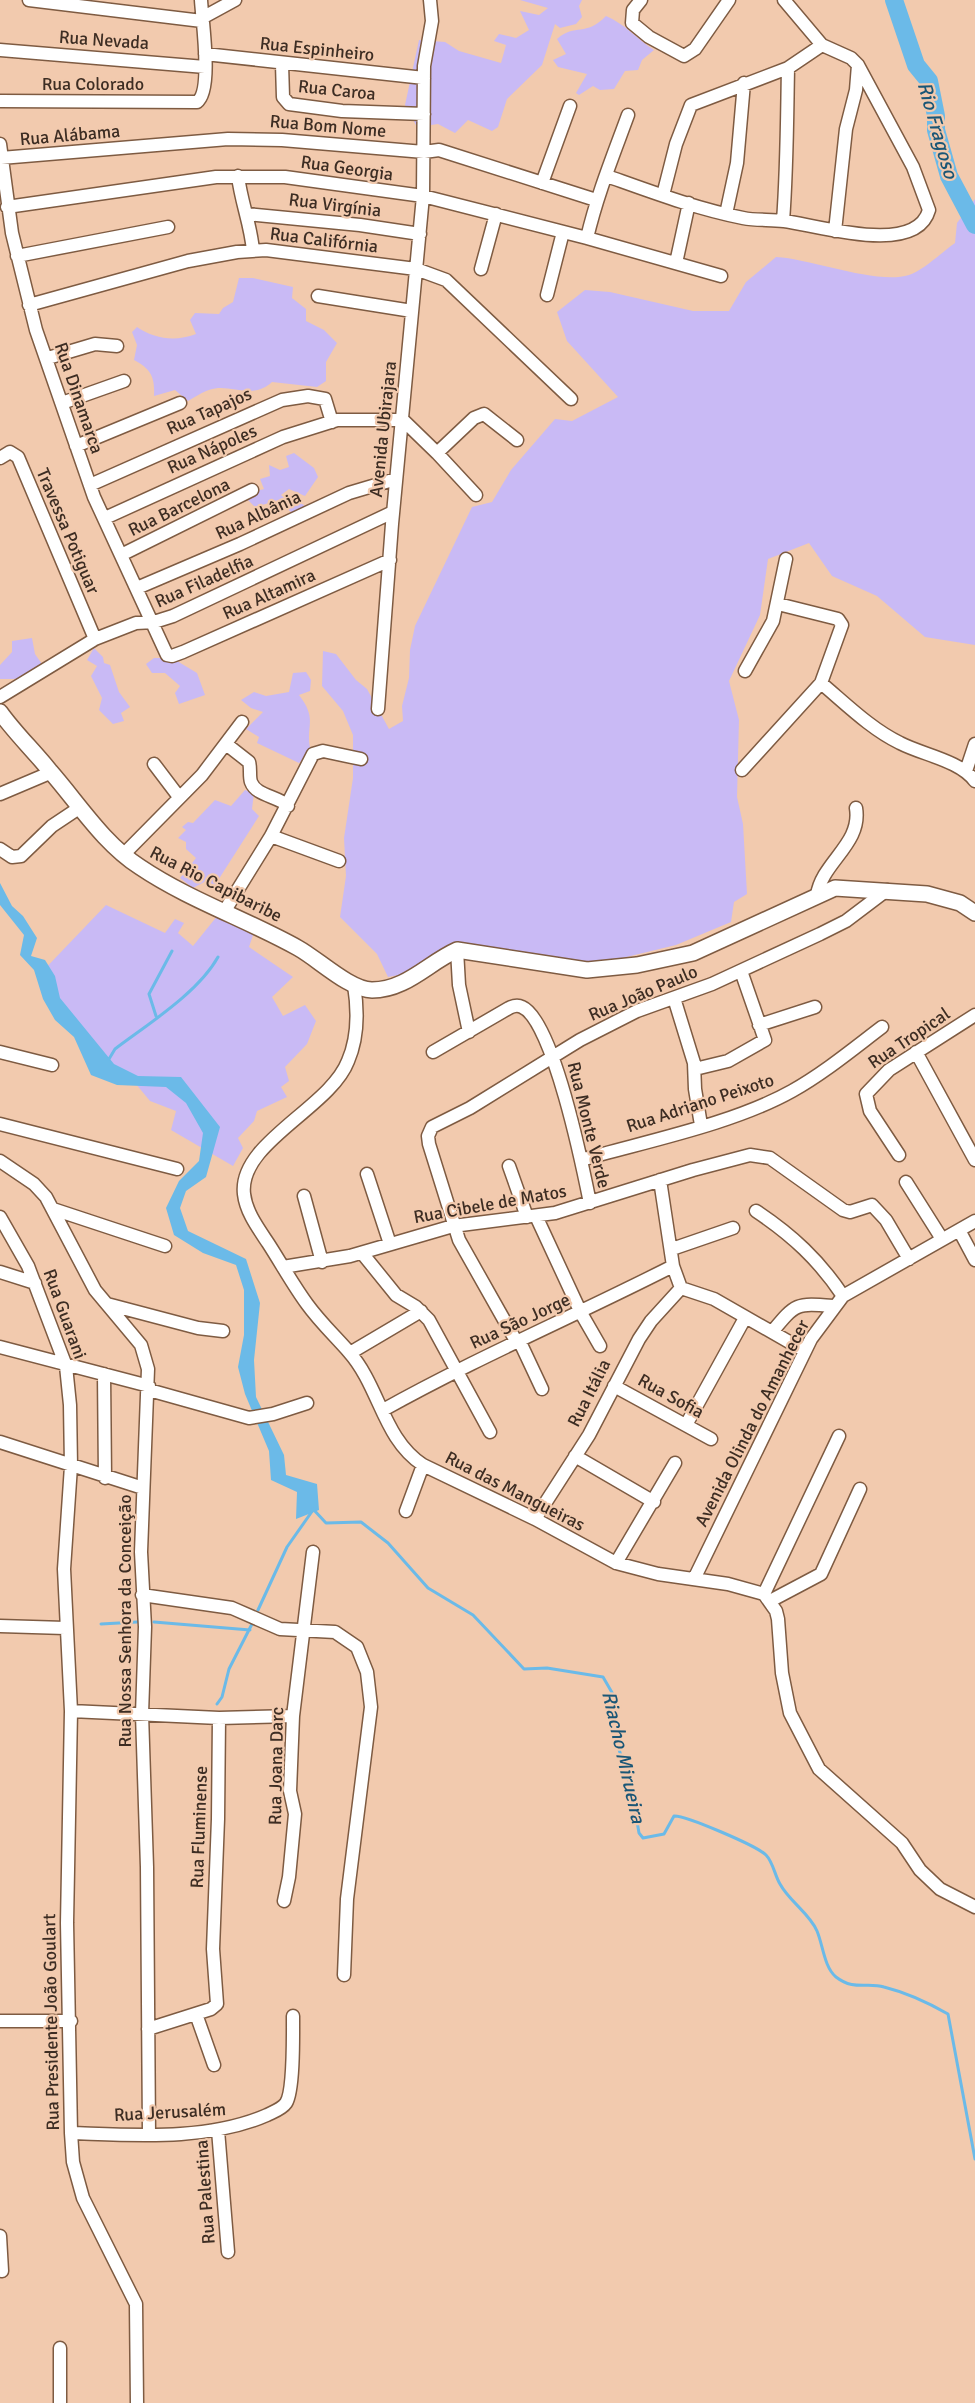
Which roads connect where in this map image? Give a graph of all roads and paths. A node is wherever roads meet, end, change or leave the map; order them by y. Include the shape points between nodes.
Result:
1 (28, 0) edge
2 (201, 0) edge
3 (235, 0) edge
4 (430, 0) edge
5 (641, 0) edge
6 (729, 0) edge
7 (784, 0) edge
8 (202, 20) junction
9 (822, 45) junction
10 (0, 50) edge
11 (205, 61) junction
12 (282, 64) junction
13 (858, 64) junction
14 (788, 68) junction
15 (424, 78) junction
16 (744, 83) junction
17 (0, 101) edge
18 (570, 106) dead end
19 (424, 114) junction
20 (628, 115) dead end
21 (141, 146) joint
22 (0, 149) edge
23 (424, 152) junction
24 (238, 176) junction
25 (608, 176) junction
26 (542, 183) junction
27 (663, 195) junction
28 (423, 196) junction
29 (596, 200) junction
30 (689, 203) junction
31 (7, 207) junction
32 (246, 214) junction
33 (496, 214) junction
34 (726, 214) junction
35 (783, 221) junction
36 (168, 227) dead end
37 (835, 231) junction
38 (562, 232) junction
39 (420, 234) junction
40 (587, 238) junction
41 (253, 251) junction
42 (16, 256) junction
43 (676, 263) junction
44 (416, 269) junction
45 (481, 269) dead end
46 (721, 276) dead end
47 (547, 295) dead end
48 (318, 296) dead end
49 (29, 305) junction
50 (412, 310) junction
51 (117, 346) dead end
52 (48, 358) junction
53 (124, 381) dead end
54 (571, 399) dead end
55 (62, 403) junction
56 (180, 403) dead end
57 (403, 420) junction
58 (335, 421) junction
59 (517, 440) dead end
60 (76, 446) junction
61 (437, 453) junction
62 (0, 458) edge
63 (396, 479) junction
64 (90, 484) junction
65 (252, 490) dead end
66 (476, 495) dead end
67 (393, 512) junction
68 (105, 518) junction
69 (121, 555) junction
70 (786, 559) dead end
71 (390, 560) junction
72 (137, 588) junction
73 (778, 604) junction
74 (154, 622) junction
75 (95, 639) junction
76 (164, 652) joint
77 (746, 671) dead end
78 (821, 684) junction
79 (0, 697) edge
80 (378, 709) dead end
81 (0, 712) edge
82 (242, 722) dead end
83 (226, 744) junction
84 (975, 744) edge
85 (361, 759) dead end
86 (154, 764) dead end
87 (742, 770) dead end
88 (966, 771) junction
89 (52, 772) junction
90 (975, 781) edge
91 (0, 794) edge
92 (179, 797) junction
93 (288, 806) junction
94 (79, 808) junction
95 (856, 808) dead end
96 (271, 836) junction
97 (0, 849) edge
98 (123, 855) junction
99 (339, 861) dead end
100 (887, 890) junction
101 (817, 895) junction
102 (224, 912) junction
103 (975, 913) edge
104 (457, 950) junction
105 (741, 971) junction
106 (354, 985) junction
107 (674, 998) junction
108 (815, 1006) dead end
109 (975, 1016) edge
110 (759, 1025) junction
111 (882, 1027) dead end
112 (469, 1032) junction
113 (0, 1052) edge
114 (434, 1052) dead end
115 (916, 1052) junction
116 (552, 1056) junction
117 (52, 1065) dead end
118 (695, 1069) junction
119 (0, 1124) edge
120 (701, 1125) junction
121 (899, 1155) dead end
122 (581, 1160) junction
123 (975, 1160) edge
124 (0, 1161) edge
125 (509, 1166) dead end
126 (177, 1169) dead end
127 (367, 1174) dead end
128 (660, 1180) junction
129 (906, 1182) dead end
130 (303, 1196) dead end
131 (590, 1203) junction
132 (53, 1209) junction
133 (756, 1211) dead end
134 (0, 1217) edge
135 (531, 1217) junction
136 (975, 1221) edge
137 (453, 1226) junction
138 (733, 1228) dead end
139 (959, 1230) junction
140 (942, 1239) junction
141 (390, 1244) junction
142 (165, 1246) dead end
143 (672, 1249) junction
144 (362, 1253) junction
145 (909, 1259) junction
146 (975, 1260) edge
147 (322, 1262) junction
148 (673, 1266) junction
149 (283, 1267) junction
150 (0, 1272) edge
151 (35, 1282) junction
152 (681, 1288) junction
153 (843, 1296) junction
154 (107, 1304) junction
155 (833, 1306) junction
156 (421, 1311) junction
157 (581, 1313) junction
158 (745, 1318) junction
159 (223, 1331) dead end
160 (772, 1332) junction
161 (517, 1341) junction
162 (600, 1346) dead end
163 (0, 1347) edge
164 (805, 1351) junction
165 (350, 1353) junction
166 (66, 1366) junction
167 (456, 1371) junction
168 (104, 1374) junction
169 (614, 1386) junction
170 (149, 1388) junction
171 (542, 1389) dead end
172 (307, 1403) dead end
173 (383, 1410) junction
174 (686, 1425) junction
175 (490, 1432) dead end
176 (839, 1436) dead end
177 (711, 1439) dead end
178 (0, 1442) edge
179 (575, 1456) junction
180 (675, 1463) dead end
181 (423, 1465) junction
182 (71, 1466) junction
183 (105, 1478) junction
184 (142, 1488) junction
185 (860, 1489) dead end
186 (654, 1502) junction
187 (406, 1511) dead end
188 (534, 1519) junction
189 (313, 1552) dead end
190 (616, 1563) junction
191 (696, 1577) junction
192 (142, 1595) junction
193 (767, 1598) junction
194 (0, 1626) edge
195 (65, 1628) junction
196 (302, 1631) junction
197 (71, 1711) junction
198 (142, 1714) junction
199 (293, 1716) junction
200 (219, 1718) junction
201 (284, 1901) dead end
202 (975, 1907) edge
203 (344, 1975) dead end
204 (196, 2014) junction
205 (293, 2016) dead end
206 (0, 2021) edge
207 (71, 2021) junction
208 (148, 2028) junction
209 (214, 2065) dead end
210 (218, 2130) junction
211 (71, 2133) junction
212 (149, 2134) junction
213 (0, 2236) edge
214 (228, 2252) dead end
215 (2, 2271) dead end
216 (60, 2348) dead end
217 (60, 2403) edge
218 (137, 2403) edge

1 - 8 street
2 - 8 street
3 - 8 street
4 - 15 street, Avenida Ubirajara via 432,21
5 - 6 street via 633,10 632,23 684,56 695,49
7 - 9 street
8 - 11 street
9 - 13 street
9 - 14 street
10 - 11 street, Rua Nevada
11 - 12 street, Rua Espinheiro
11 - 17 street, Rua Colorado via 203,96 197,102
12 - 15 street, Rua Espinheiro
12 - 19 street, Rua Caroa via 283,98 289,104 342,111
13 - 37 street via 846,129
13 - 37 street via 913,167 928,204 928,214 894,236
14 - 16 street
14 - 35 street via 788,160
15 - 19 street, Avenida Ubirajara
16 - 27 street via 691,105
16 - 34 street via 737,163
18 - 26 street
19 - 23 street, Avenida Ubirajara
20 - 25 street
21 - 22 street, Rua Alábama
21 - 23 street, Rua Bom Nome via 228,139 282,140
22 - 31 street, Rua Dinamarca
23 - 26 street, Rua Bom Nome via 439,150
23 - 28 street, Avenida Ubirajara
24 - 28 street, Rua Georgia via 285,177
24 - 31 street, Rua Georgia
24 - 32 street
25 - 27 street
25 - 29 street
26 - 29 street, Rua Bom Nome
27 - 30 street
28 - 33 street, Rua Georgia
28 - 39 street, Avenida Ubirajara
29 - 40 street
30 - 34 street
30 - 43 street
31 - 42 street, Rua Dinamarca
32 - 39 street, Rua Virgínia
32 - 41 street
33 - 38 street, Rua Georgia
33 - 45 street
34 - 35 street via 757,221
35 - 37 street
36 - 42 street
38 - 40 street, Rua Georgia
38 - 47 street
39 - 44 street, Avenida Ubirajara
40 - 43 street, Rua Georgia
41 - 44 street, Rua Califórnia
41 - 49 street, Rua Califórnia via 188,261
42 - 49 street, Rua Dinamarca
43 - 46 street, Rua Georgia
44 - 50 street, Avenida Ubirajara
44 - 54 street, Rua Califórnia via 446,280
48 - 50 street
49 - 52 street, Rua Dinamarca
50 - 57 street, Avenida Ubirajara
51 - 52 street via 95,344
52 - 55 street, Rua Dinamarca
53 - 55 street
55 - 60 street, Rua Dinamarca
56 - 60 street
57 - 58 street, Rua Nápoles
57 - 61 street
57 - 63 street, Avenida Ubirajara
58 - 64 street, Rua Tapajos via 325,399 308,396 282,400
58 - 68 street, Rua Nápoles via 283,437
59 - 61 street via 479,414
60 - 64 street, Rua Dinamarca
61 - 66 street
62 - 75 street, Travessa Potiguar via 10,452 18,458
63 - 67 street, Avenida Ubirajara
63 - 72 street, Rua Albânia via 341,496
64 - 68 street, Rua Dinamarca
65 - 69 street, Rua Barcelona
67 - 71 street, Avenida Ubirajara
67 - 74 street, Rua Filadelfia
68 - 69 street, Rua Dinamarca
69 - 72 street, Rua Dinamarca
70 - 73 street
71 - 76 street, Rua Altamira via 183,652 172,656
71 - 80 street, Avenida Ubirajara
72 - 74 street, Rua Dinamarca
73 - 77 street via 769,632
73 - 78 street via 840,622 840,636
74 - 75 street, Rua Filadelfia via 136,623
74 - 76 street, Rua Dinamarca
75 - 79 street, Rua Filadelfia
78 - 87 street
78 - 88 street via 900,743
81 - 89 street, Rua Rio Capibaribe
82 - 83 street
83 - 92 street
83 - 93 street via 249,762 256,788
84 - 88 street
85 - 93 street via 318,751 310,758
86 - 92 street
88 - 90 street
89 - 91 street
89 - 94 street, Rua Rio Capibaribe
92 - 98 street
93 - 96 street
94 - 97 street via 52,826 21,856 12,857
94 - 98 street, Rua Rio Capibaribe
95 - 101 street via 855,830 821,878
96 - 99 street
96 - 102 street
98 - 102 street, Rua Rio Capibaribe via 156,878
100 - 101 street via 836,888
100 - 103 street via 944,898
100 - 105 street, Rua João Paulo via 846,921
101 - 104 street via 693,953 610,969 558,968
102 - 106 street, Rua Rio Capibaribe via 300,949
104 - 106 street via 397,987 369,990
104 - 112 street via 459,985
105 - 107 street, Rua João Paulo
105 - 110 street
106 - 149 street, Rua das Mangueiras via 357,1018 348,1063 315,1103 262,1150 248,1168 244,1181 245,1203
107 - 116 street, Rua João Paulo via 606,1026
107 - 118 street
108 - 110 street
109 - 115 street, Rua Tropical
110 - 118 street via 765,1036 763,1043 721,1064
111 - 120 street, Rua Adriano Peixoto via 790,1092
112 - 114 street
112 - 116 street, Rua Monte Verde via 509,1008 522,1007 543,1033
113 - 117 street
115 - 121 street, Rua Tropical via 876,1081 866,1094 870,1111
115 - 123 street
116 - 122 street, Rua Monte Verde
116 - 137 street, Rua João Paulo via 432,1127 429,1144
118 - 120 street
119 - 126 street
120 - 122 street, Rua Adriano Peixoto
122 - 131 street, Rua Monte Verde
124 - 132 street, Rua Nossa Senhora da Conceição via 34,1184
125 - 135 street
127 - 141 street
128 - 131 street, Rua Cibele de Matos
128 - 143 street
128 - 145 street, Rua Cibele de Matos via 724,1161 760,1155 770,1158 850,1212 873,1206
129 - 140 street
130 - 147 street
131 - 135 street, Rua Cibele de Matos
132 - 142 street
132 - 154 street, Rua Nossa Senhora da Conceição via 85,1272
133 - 153 street via 809,1252
134 - 151 street, Rua Guarani
135 - 137 street, Rua Cibele de Matos
135 - 157 street
136 - 139 street, Avenida Olinda do Amanhecer
137 - 141 street, Rua Cibele de Matos
137 - 161 street
138 - 143 street
139 - 140 street, Avenida Olinda do Amanhecer
139 - 146 street
140 - 145 street, Avenida Olinda do Amanhecer
141 - 144 street, Rua Cibele de Matos
143 - 148 street
144 - 147 street, Rua Cibele de Matos
144 - 156 street via 390,1288
145 - 153 street, Avenida Olinda do Amanhecer
147 - 149 street, Rua Cibele de Matos
148 - 152 street
148 - 157 street, Rua São Jorge
149 - 165 street, Rua das Mangueiras via 307,1304
150 - 151 street
151 - 166 street, Rua Guarani
152 - 158 street via 699,1292
152 - 169 street, Rua Itália via 651,1321
153 - 155 street, Avenida Olinda do Amanhecer
154 - 159 street
154 - 170 street, Rua Nossa Senhora da Conceição via 141,1345
155 - 160 street via 801,1304 791,1309
155 - 164 street, Avenida Olinda do Amanhecer
156 - 165 street
156 - 167 street
157 - 161 street, Rua São Jorge
157 - 162 street
158 - 160 street
158 - 174 street
160 - 164 street
161 - 167 street, Rua São Jorge
161 - 171 street
163 - 166 street
164 - 191 street, Avenida Olinda do Amanhecer
165 - 173 street, Rua das Mangueiras
166 - 168 street
166 - 182 street, Rua Guarani
167 - 173 street, Rua São Jorge
167 - 175 street
168 - 170 street
168 - 183 street
169 - 174 street, Rua Sofia
169 - 179 street, Rua Itália
170 - 172 street via 249,1418
170 - 184 street, Rua Nossa Senhora da Conceição
173 - 181 street, Rua das Mangueiras via 398,1443
174 - 177 street, Rua Sofia
176 - 193 street
178 - 182 street
179 - 186 street
179 - 188 street, Rua Itália
180 - 186 street
181 - 187 street
181 - 188 street, Rua das Mangueiras
182 - 183 street
182 - 195 street, Rua Presidente João Goulart via 64,1569
183 - 184 street
184 - 192 street, Rua Nossa Senhora da Conceição
185 - 193 street via 821,1574
186 - 190 street
188 - 190 street, Rua das Mangueiras
189 - 196 street, Rua Joana Darc
190 - 191 street, Rua das Mangueiras via 658,1574
191 - 193 street, Rua das Mangueiras
192 - 196 street via 232,1608 280,1629
192 - 198 street, Rua Nossa Senhora da Conceição
193 - 202 street via 776,1611 781,1630 782,1673 790,1713 819,1769 902,1843 920,1870 940,1889
194 - 195 street
195 - 197 street, Rua Presidente João Goulart
196 - 199 street, Rua Joana Darc
196 - 203 street via 335,1632 357,1647 367,1672 372,1707 346,1899
197 - 198 street
197 - 207 street, Rua Presidente João Goulart via 67,1923
198 - 200 street
198 - 208 street, Rua Nossa Senhora da Conceição
199 - 200 street
199 - 201 street, Rua Joana Darc via 290,1785 295,1814
200 - 204 street, Rua Fluminense via 213,1937 217,1998 215,2007
204 - 208 street
204 - 209 street
205 - 210 street, Rua Jerusalém via 289,2095 285,2105 248,2123
206 - 207 street
207 - 211 street, Rua Presidente João Goulart
208 - 212 street, Rua Nossa Senhora da Conceição
210 - 212 street, Rua Jerusalém
210 - 214 street, Rua Palestina
211 - 212 street, Rua Jerusalém
211 - 218 street, Rua Presidente João Goulart via 73,2162 83,2198 136,2304
213 - 215 street
216 - 217 street

